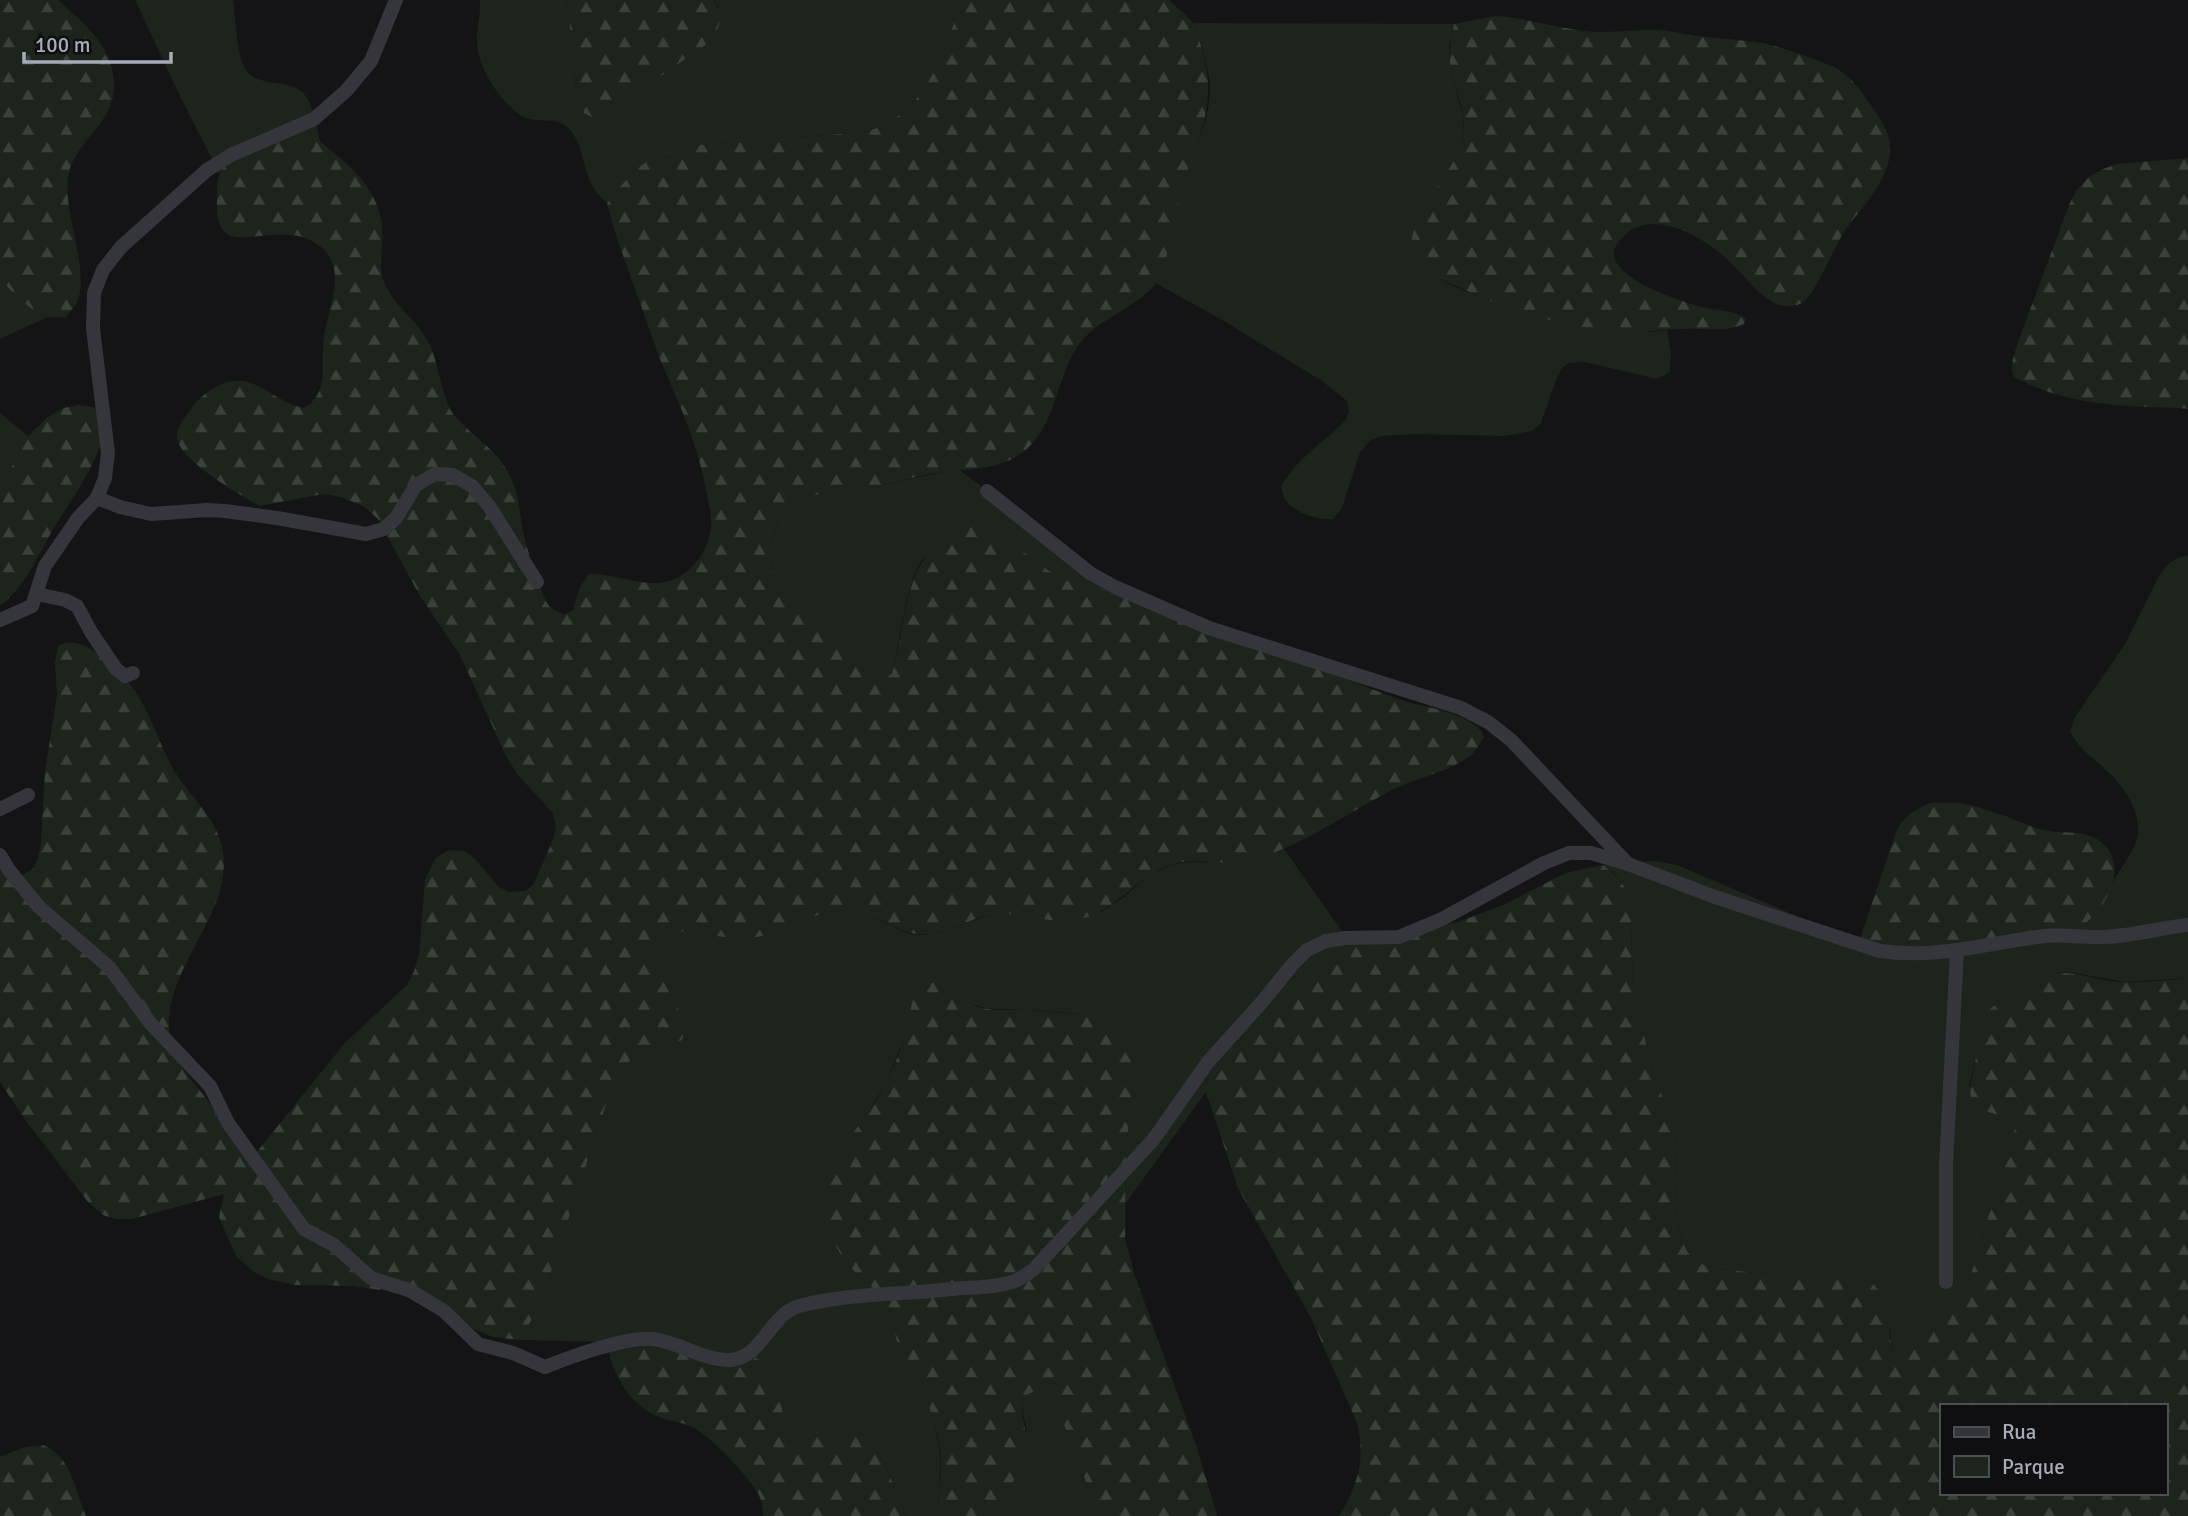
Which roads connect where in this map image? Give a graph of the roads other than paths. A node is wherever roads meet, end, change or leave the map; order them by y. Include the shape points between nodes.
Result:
1 (396, 0) edge
2 (986, 491) dead end
3 (97, 498) junction
4 (537, 582) dead end
5 (37, 594) junction
6 (0, 620) edge
7 (133, 673) dead end
8 (28, 795) dead end
9 (0, 810) edge
10 (0, 855) edge
11 (1628, 864) junction
12 (2188, 925) edge
13 (1956, 950) junction
14 (1946, 1282) dead end

1 - 3 street via 371,61 346,91 314,119 207,170 121,247 103,270 94,293 93,328 108,453
2 - 11 street via 1090,573 1115,587 1209,628 1461,708 1488,722 1511,740
3 - 4 street via 135,512 234,512 366,534 384,528 396,517 416,485 435,474 453,475 472,486 489,506
3 - 5 street via 44,566
5 - 6 street via 32,606
5 - 7 street via 77,606 116,669 125,676
8 - 9 street
10 - 11 street via 39,907 109,967 151,1024 210,1086 228,1123 304,1229 334,1245 371,1278 410,1290 444,1311 478,1344 545,1367 634,1338 731,1360 748,1354 794,1307 828,1299 1016,1281 1033,1270 1153,1140 1208,1062 1307,950 1346,938 1399,937 1569,853 1591,853
11 - 13 street via 1880,951
12 - 13 street via 2103,937 2047,935
13 - 14 street via 1946,1165

